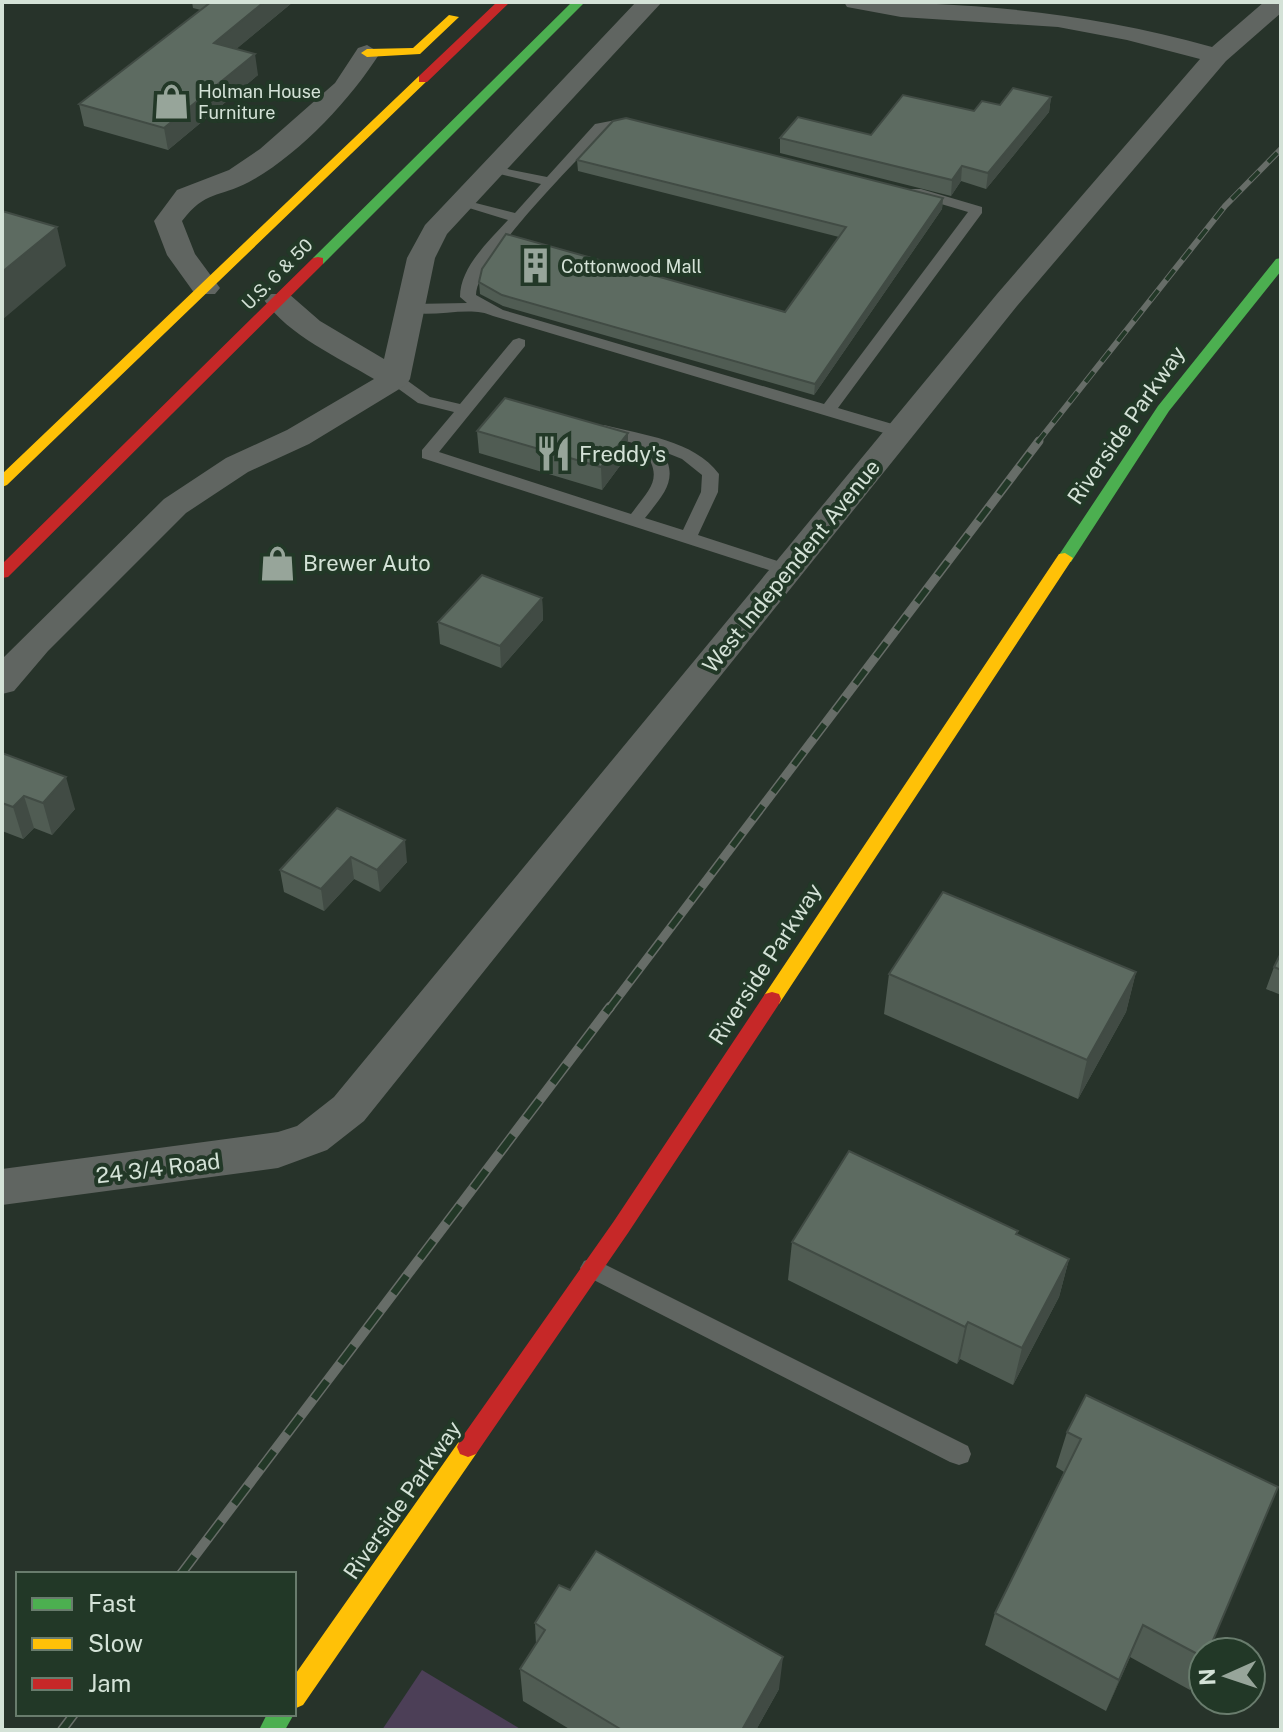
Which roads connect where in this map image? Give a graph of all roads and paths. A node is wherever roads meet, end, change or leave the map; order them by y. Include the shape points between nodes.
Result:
1 (470, 2) edge
2 (504, 2) edge
3 (579, 2) edge
4 (650, 2) edge
5 (856, 2) edge
6 (1279, 2) edge
7 (367, 53) joint
8 (1217, 56) junction
9 (441, 62) junction
10 (416, 114) dead end
11 (657, 129) edge
12 (492, 168) junction
13 (549, 182) junction
14 (902, 188) edge
15 (461, 201) junction
16 (517, 218) junction
17 (1281, 262) edge
18 (205, 288) junction
19 (277, 288) junction
20 (483, 305) junction
21 (413, 309) junction
22 (211, 317) dead end
23 (519, 343) dead end
24 (395, 379) junction
25 (478, 393) junction
26 (498, 398) dead end
27 (829, 409) junction
28 (464, 410) junction
29 (593, 426) edge
30 (900, 432) junction
31 (648, 443) junction
32 (2, 482) edge
33 (636, 519) junction
34 (688, 537) junction
35 (787, 570) junction
36 (2, 573) edge
37 (2, 682) edge
38 (312, 1138) joint
39 (2, 1187) edge
40 (592, 1268) junction
41 (959, 1454) dead end
42 (296, 1694) edge

1 - 7 main road via 416,51
2 - 9 main road, U.S. 6 & 50
3 - 19 main road, U.S. 6 & 50
4 - 12 street
5 - 8 street via 934,14 1059,20
6 - 8 street, West Independent Avenue
7 - 18 street via 345,88 270,155 239,176 187,196 168,221 181,255
8 - 30 street, West Independent Avenue
9 - 10 main road
9 - 18 main road, U.S. 6 & 50
11 - 13 lane via 626,122 600,127
12 - 13 lane
12 - 15 street
13 - 16 lane
14 - 27 lane via 977,210
15 - 16 lane
15 - 21 street via 435,231 421,258
16 - 20 lane via 468,284 468,297
17 - 40 main road, Riverside Parkway via 1163,409
18 - 22 main road
18 - 32 main road, U.S. 6 & 50
19 - 24 street via 310,327
19 - 36 main road, U.S. 6 & 50
20 - 21 lane
20 - 27 lane
21 - 24 street
23 - 25 lane
24 - 28 lane via 424,400
24 - 37 street via 298,437 237,465 175,506
25 - 26 lane
25 - 28 lane
27 - 30 lane
28 - 33 lane via 428,454
29 - 31 lane
30 - 35 street, West Independent Avenue
31 - 33 lane via 664,464 664,477
31 - 34 lane via 703,462 710,470 712,484
33 - 34 lane
34 - 35 lane
35 - 38 street, West Independent Avenue via 349,1109
38 - 39 street, 24 3/4 Road via 238,1158
40 - 41 lane
40 - 42 main road, Riverside Parkway

